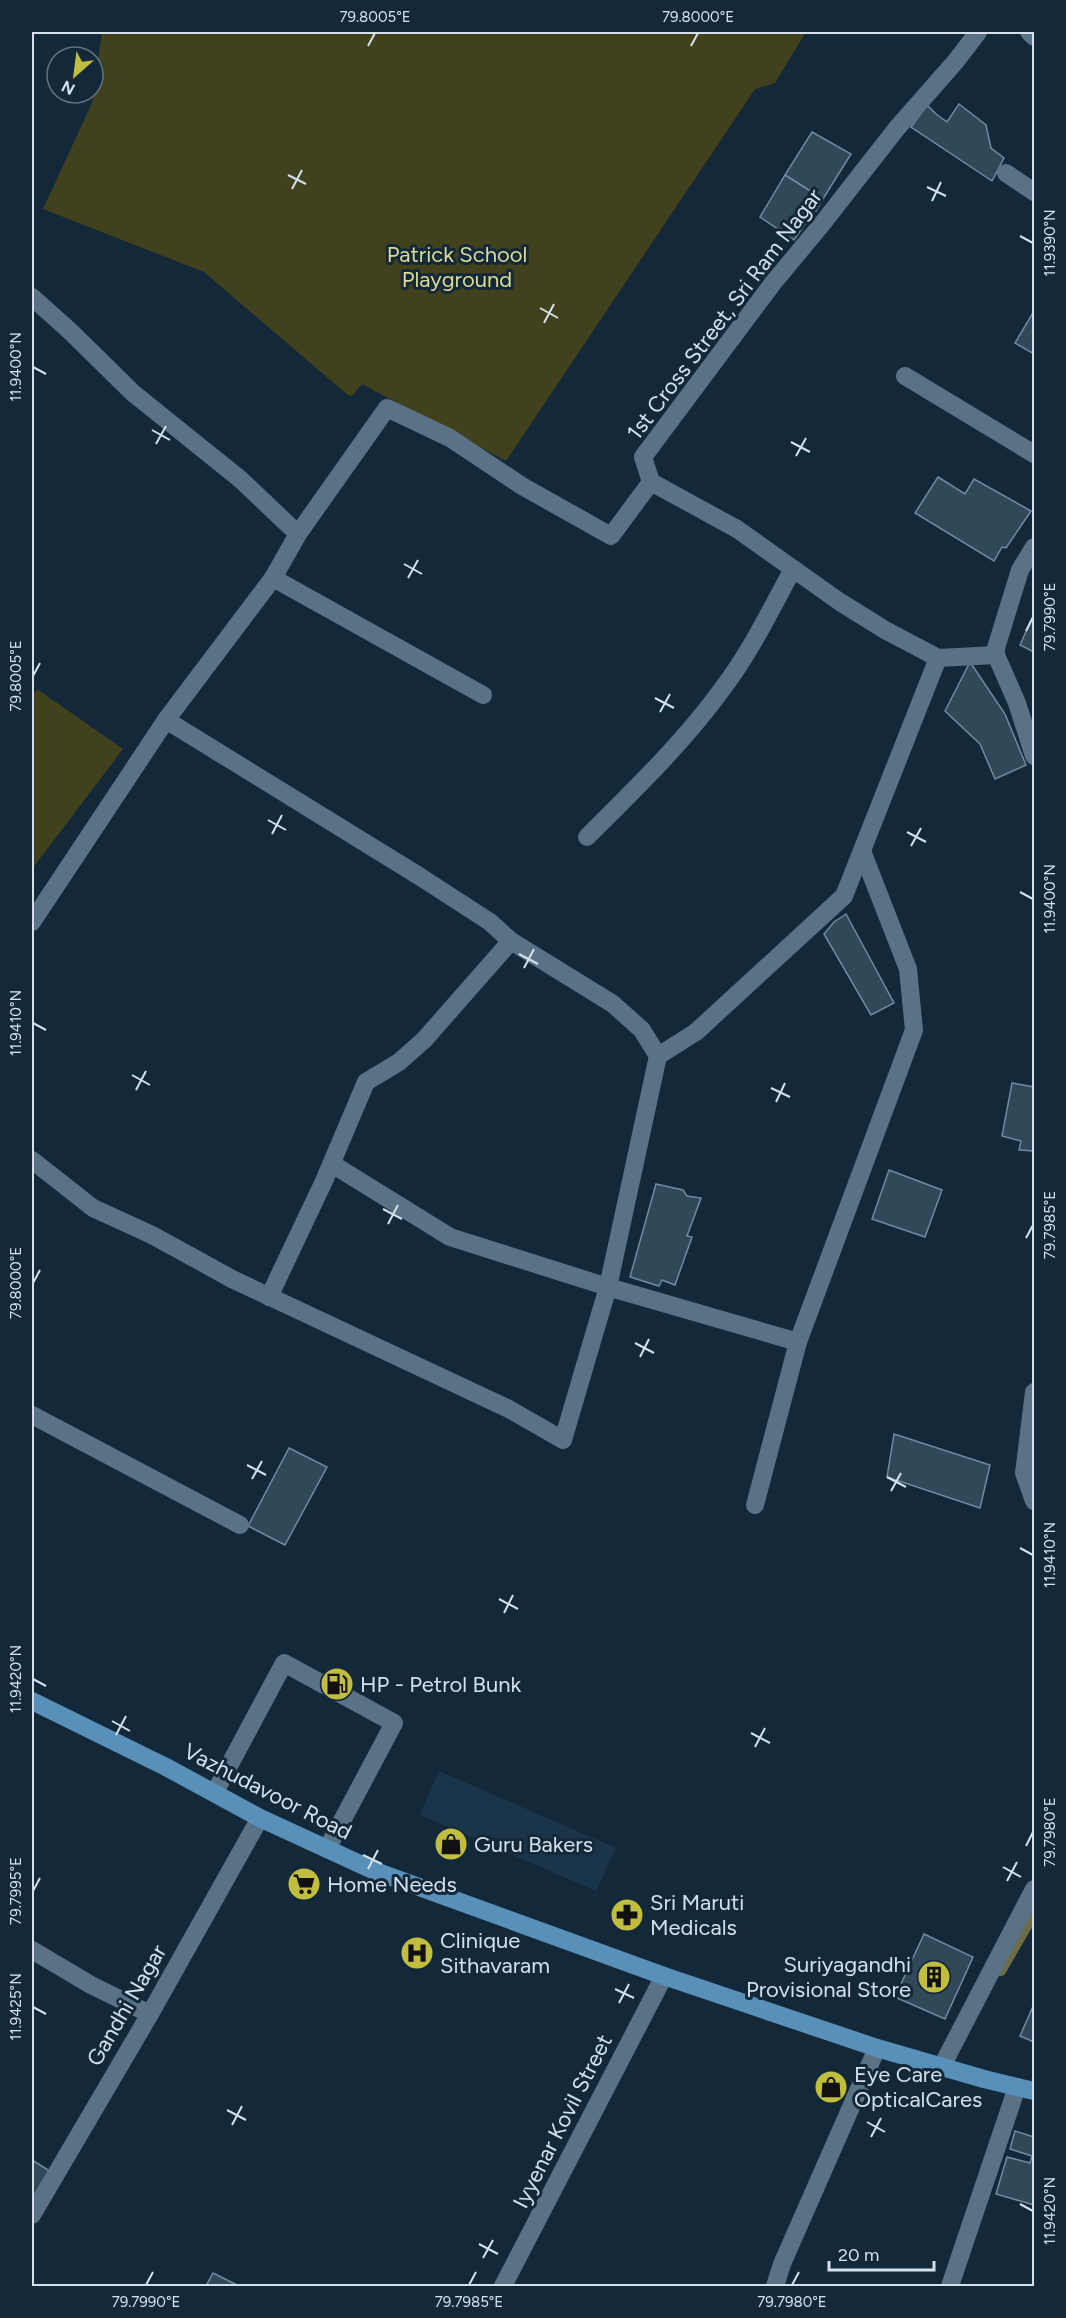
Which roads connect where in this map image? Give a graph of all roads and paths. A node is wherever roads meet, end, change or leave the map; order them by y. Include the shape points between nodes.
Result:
1 (978, 32) edge
2 (1029, 32) edge
3 (1035, 37) edge
4 (1006, 173) dead end
5 (1035, 192) edge
6 (32, 297) edge
7 (905, 376) dead end
8 (1035, 454) edge
9 (651, 482) junction
10 (298, 534) junction
11 (1035, 547) edge
12 (794, 569) junction
13 (273, 578) junction
14 (996, 655) junction
15 (938, 658) junction
16 (483, 695) dead end
17 (166, 720) junction
18 (1035, 756) edge
19 (587, 837) dead end
20 (862, 851) junction
21 (32, 922) edge
22 (511, 941) junction
23 (658, 1056) junction
24 (32, 1160) edge
25 (332, 1164) junction
26 (608, 1287) junction
27 (269, 1297) junction
28 (798, 1342) junction
29 (1035, 1392) edge
30 (32, 1415) edge
31 (1035, 1501) edge
32 (755, 1505) dead end
33 (240, 1525) dead end
34 (32, 1701) edge
35 (215, 1792) junction
36 (260, 1818) junction
37 (327, 1849) junction
38 (1035, 1889) edge
39 (32, 1950) edge
40 (664, 1976) junction
41 (150, 2014) junction
42 (877, 2048) junction
43 (942, 2066) junction
44 (1026, 2089) edge
45 (32, 2215) edge
46 (503, 2286) edge
47 (775, 2286) edge
48 (950, 2286) edge

1 - 9 street, 1st Cross Street, Sri Ram Nagar via 773,284 643,457
2 - 3 street
4 - 5 street
6 - 10 street via 133,393 240,479
7 - 8 street
9 - 10 street via 612,536 522,486 450,438 387,408
9 - 12 street via 737,529
10 - 13 street
11 - 14 street via 1020,570
12 - 15 street via 858,613
12 - 19 street via 724,687 695,724
13 - 16 street
13 - 17 street
14 - 15 street
14 - 18 street
15 - 20 street
17 - 21 street
17 - 22 street via 419,876 490,922
20 - 23 street via 844,896 696,1032
20 - 28 street via 908,969 914,1030
22 - 23 street via 614,1004 642,1030
22 - 25 street via 424,1040 399,1062 366,1082
23 - 26 street
24 - 27 street via 93,1208
25 - 26 street via 450,1237
25 - 27 street
26 - 27 street via 563,1440 509,1409
26 - 28 street
28 - 32 street
29 - 31 street via 1024,1473
30 - 33 street
34 - 35 main road, Vazhudavoor Road
35 - 36 main road, Vazhudavoor Road
35 - 37 street via 284,1663 394,1723
36 - 37 main road, Vazhudavoor Road
36 - 41 street, Gandhi Nagar
37 - 40 main road, Vazhudavoor Road via 386,1875
38 - 43 street
39 - 41 street
40 - 42 main road, Vazhudavoor Road
40 - 46 street, Iyyenar Kovil Street
41 - 45 street, Gandhi Nagar
42 - 43 main road, Vazhudavoor Road
42 - 47 street
43 - 44 main road, Vazhudavoor Road
44 - 48 street

